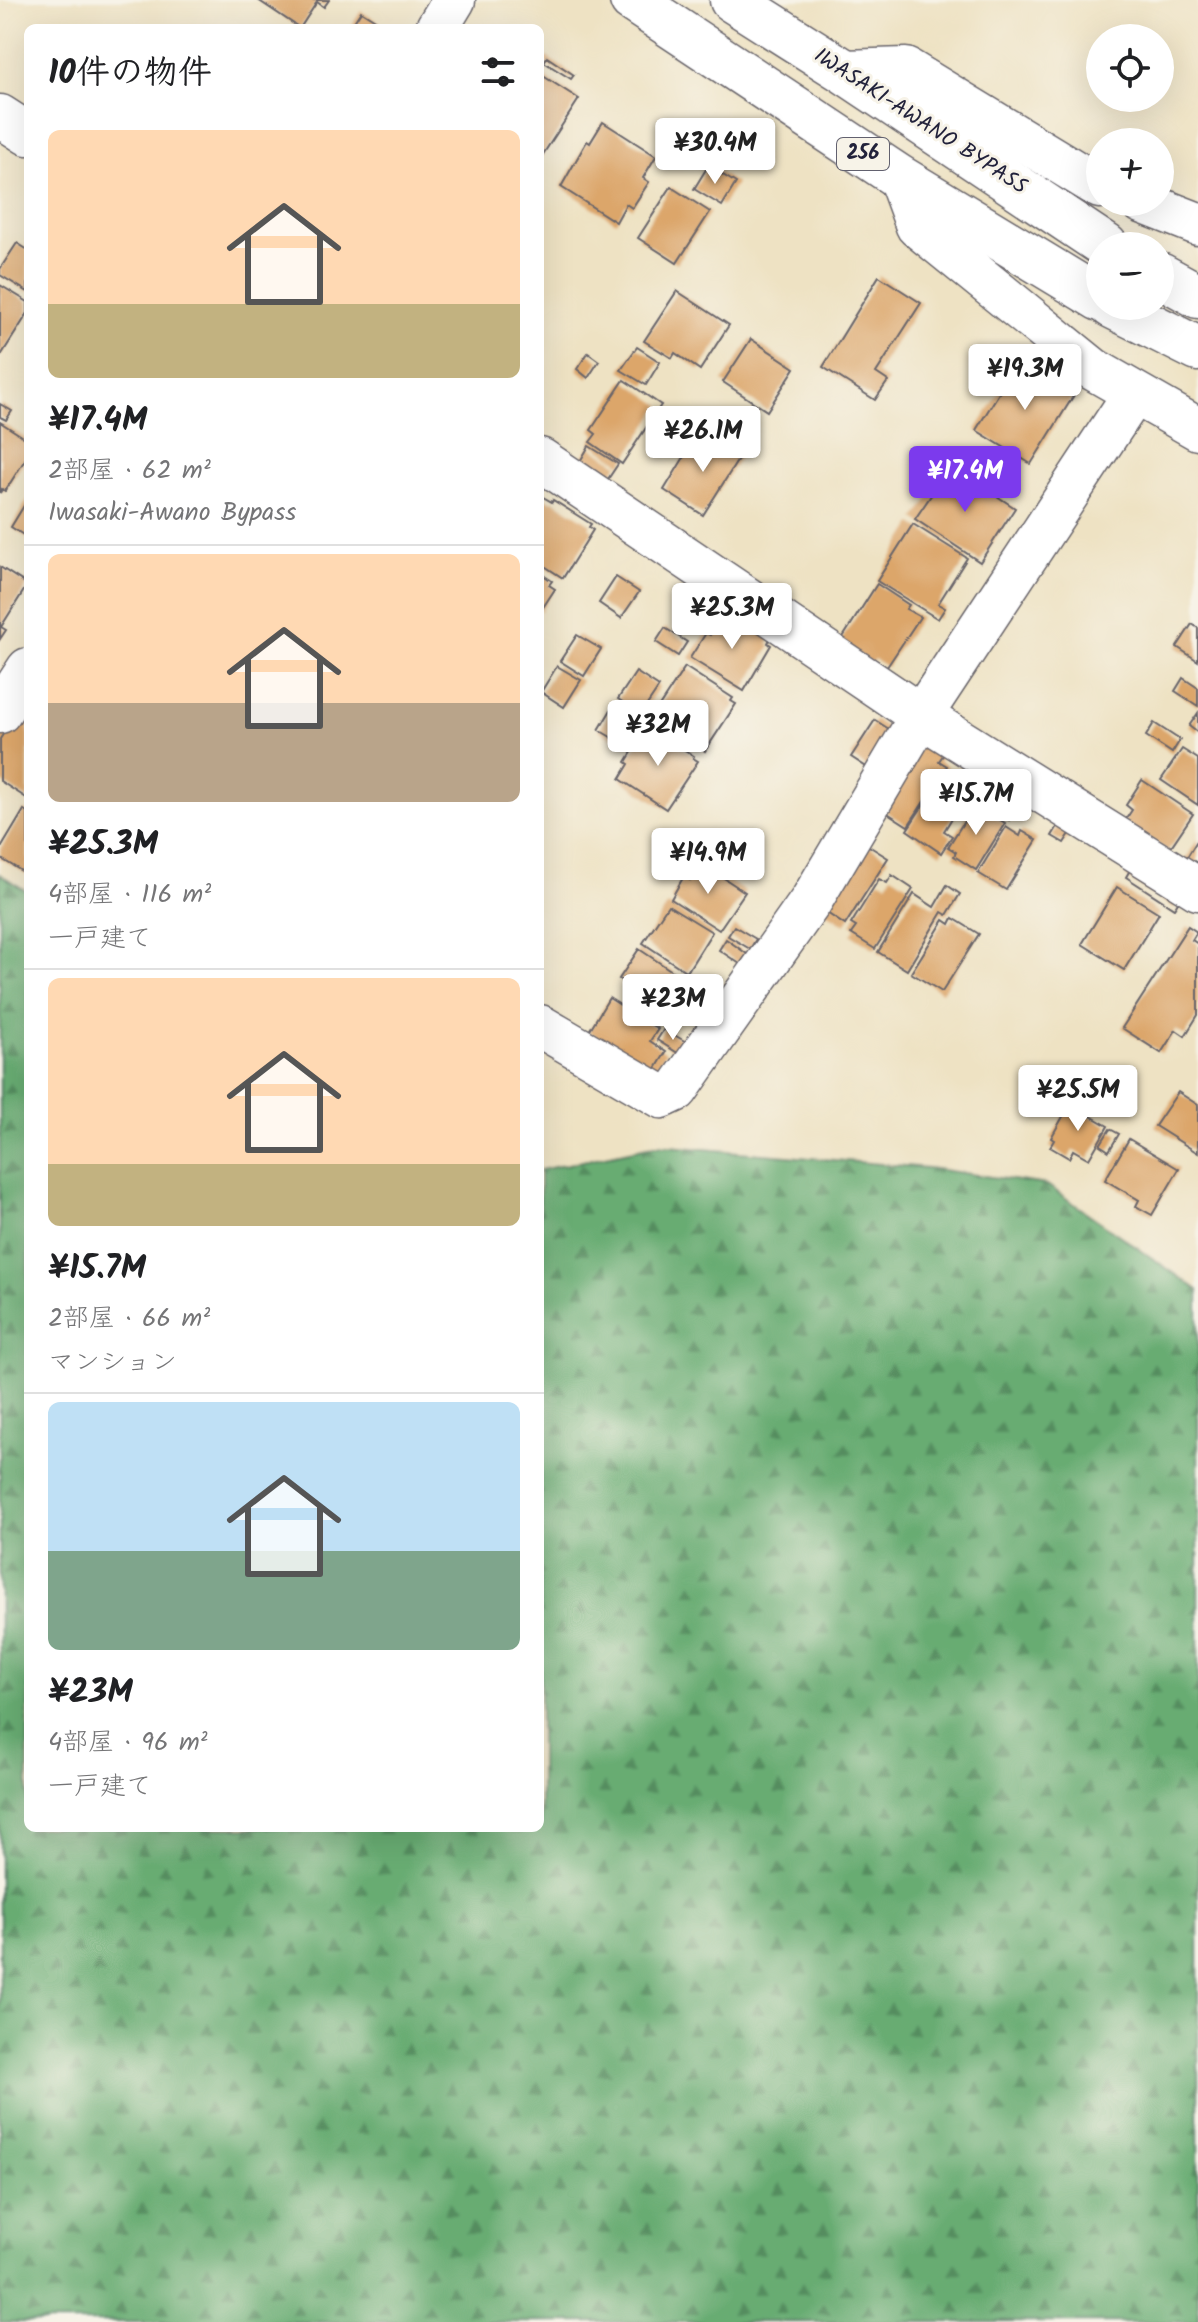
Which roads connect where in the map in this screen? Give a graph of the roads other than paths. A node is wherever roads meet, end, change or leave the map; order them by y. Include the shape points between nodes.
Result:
1 (454, 0) edge
2 (632, 0) edge
3 (732, 0) edge
4 (439, 24) edge
5 (844, 71) junction
6 (0, 116) edge
7 (24, 131) edge
8 (899, 177) junction
9 (1086, 178) edge
10 (1174, 215) edge
11 (1198, 224) edge
12 (1086, 233) edge
13 (1174, 283) edge
14 (1086, 291) edge
15 (1198, 296) edge
16 (1140, 320) edge
17 (1198, 349) edge
18 (1134, 394) junction
19 (1198, 429) edge
20 (544, 462) edge
21 (921, 716) junction
22 (1198, 889) edge
23 (544, 1028) edge

1 - 4 street
2 - 8 highway, 256
3 - 5 highway, IWASAKI-AWANO BYPASS / 256
5 - 9 street via 906,69
5 - 12 highway, IWASAKI-AWANO BYPASS / 256
6 - 7 street
8 - 14 highway, 256
8 - 18 street via 917,226 1093,369
10 - 11 street
13 - 15 highway
16 - 17 highway
18 - 19 street
18 - 21 street
20 - 21 street
21 - 22 street
21 - 23 street via 811,901 677,1090 662,1097

